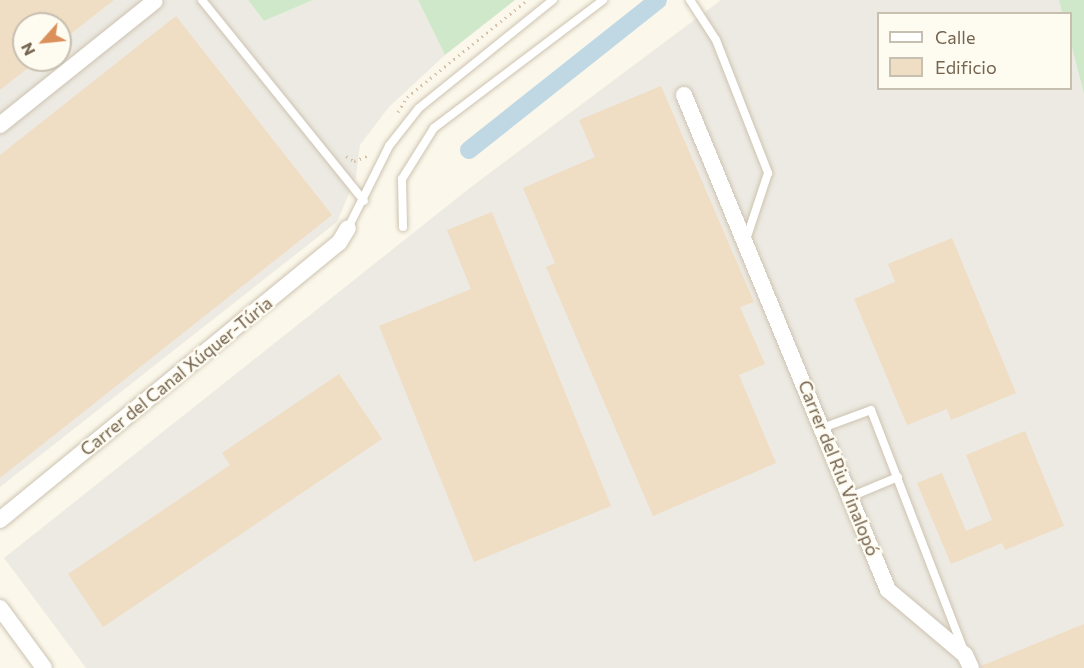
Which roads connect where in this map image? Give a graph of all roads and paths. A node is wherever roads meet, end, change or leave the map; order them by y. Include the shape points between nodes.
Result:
1 (202, 0) edge
2 (553, 0) edge
3 (603, 0) edge
4 (155, 1) edge
5 (691, 2) edge
6 (684, 95) dead end
7 (0, 125) edge
8 (364, 201) junction
9 (403, 227) dead end
10 (348, 228) joint
11 (746, 240) junction
12 (822, 428) junction
13 (898, 477) junction
14 (850, 498) junction
15 (0, 520) edge
16 (0, 608) edge
17 (968, 662) edge
18 (44, 668) edge

1 - 8 lane
2 - 8 lane via 419,108 389,147
3 - 9 lane via 434,128 402,179
4 - 7 street
5 - 11 lane via 716,40 768,172
6 - 11 street, Carrer del Riu Vinalopó
8 - 10 lane
10 - 15 street, Carrer del Canal Xúquer-Túria via 339,243
11 - 12 street, Carrer del Riu Vinalopó
12 - 13 lane via 871,410
12 - 14 street, Carrer del Riu Vinalopó
13 - 14 lane
13 - 17 lane
14 - 17 street, Carrer del Riu Vinalopó via 888,590
16 - 18 street

